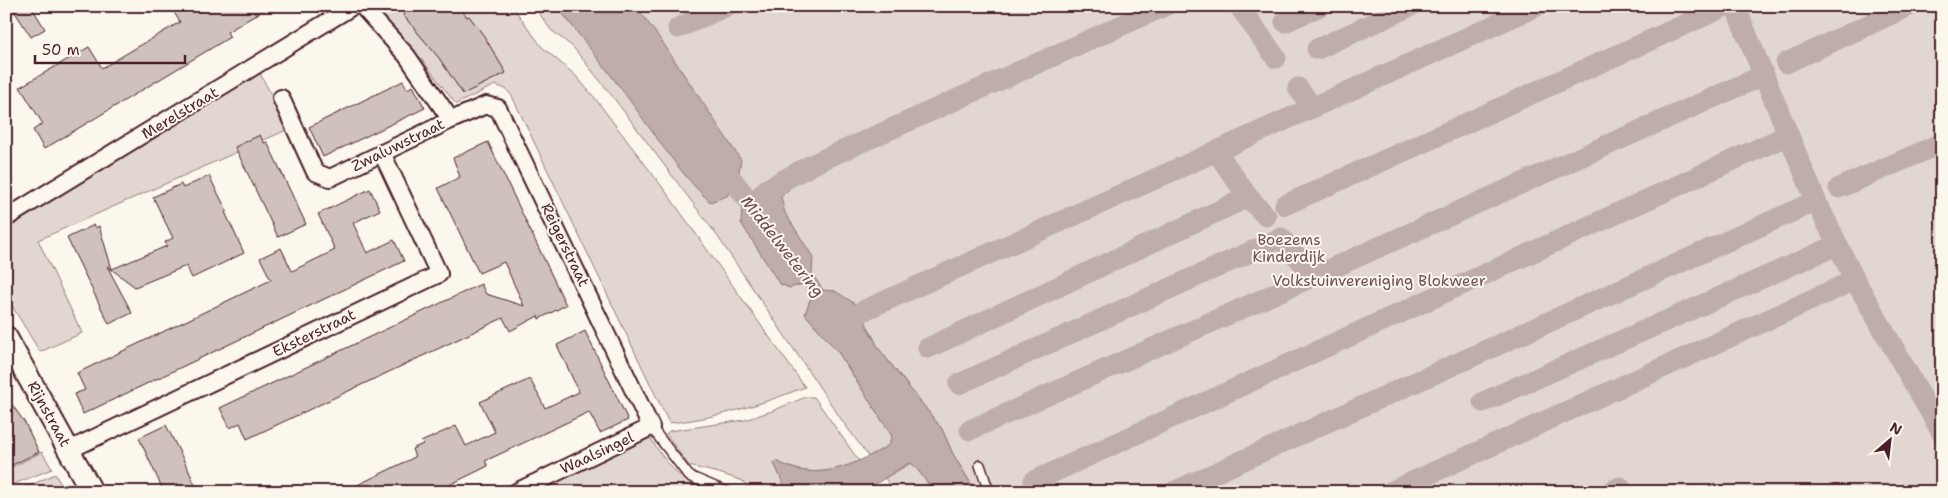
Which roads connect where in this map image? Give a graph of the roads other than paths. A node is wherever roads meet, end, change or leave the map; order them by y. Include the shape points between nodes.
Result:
1 (353, 6) edge
2 (362, 6) edge
3 (281, 98) dead end
4 (451, 120) junction
5 (382, 153) junction
6 (6, 218) edge
7 (6, 337) edge
8 (651, 427) junction
9 (70, 450) junction
10 (980, 465) dead end
11 (92, 492) edge
12 (516, 492) edge
13 (727, 492) edge
14 (988, 492) edge

1 - 6 street, Merelstraat
2 - 4 street, Zwaluwstraat via 407,56
3 - 5 street, Zwaluwstraat via 315,172 330,178
4 - 5 street, Zwaluwstraat
4 - 8 street, Reigerstraat via 486,105 498,108
5 - 9 street, Eksterstraat via 439,274
7 - 9 street, Rijnstraat
8 - 12 street, Waalsingel
8 - 13 lane via 689,476
9 - 11 street, Rijnstraat
10 - 14 lane

